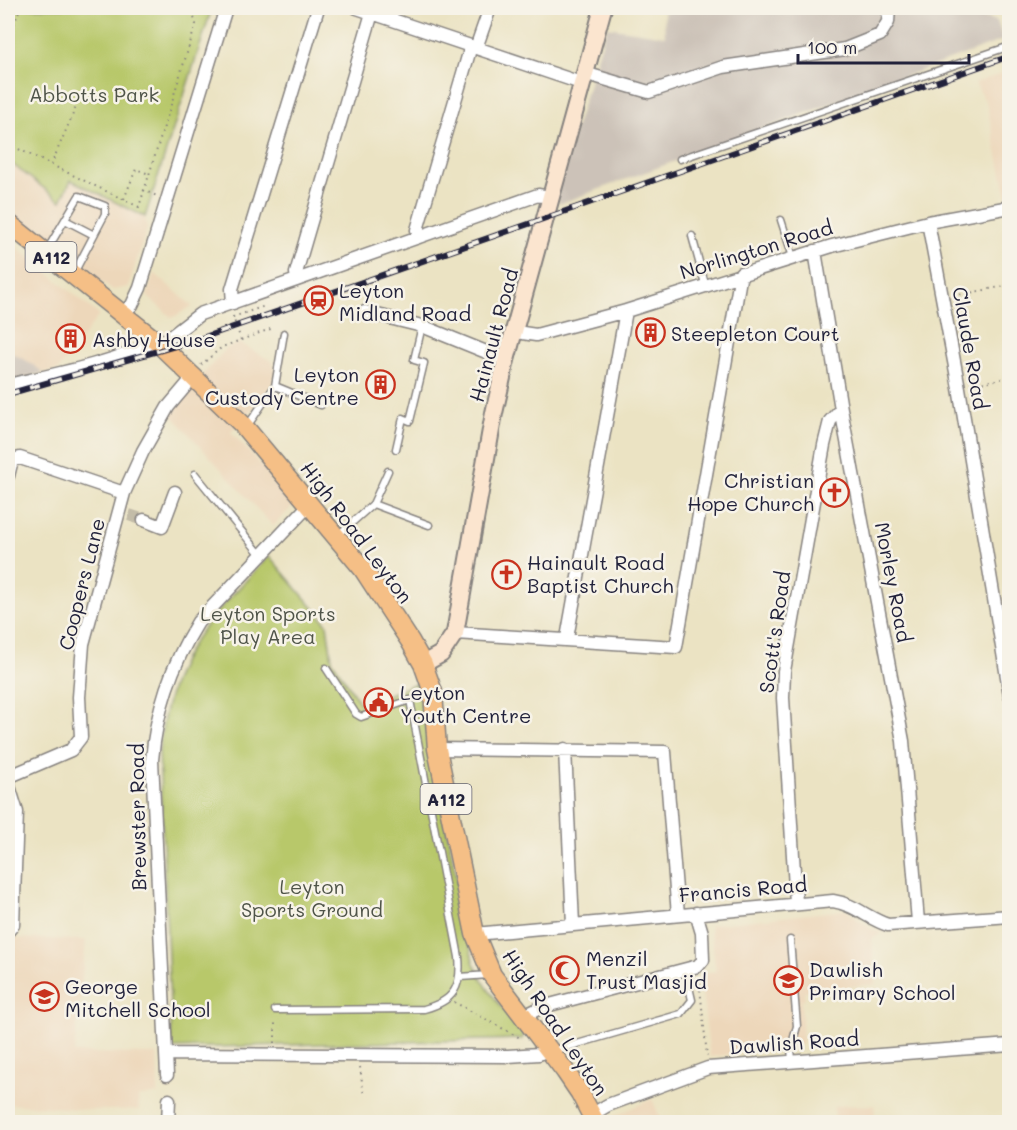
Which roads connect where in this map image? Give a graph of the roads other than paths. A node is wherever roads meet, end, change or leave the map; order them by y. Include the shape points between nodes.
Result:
1 (226, 8) edge
2 (318, 8) edge
3 (357, 8) edge
4 (490, 8) edge
5 (603, 8) edge
6 (890, 8) edge
7 (372, 13) junction
8 (1010, 46) edge
9 (474, 47) junction
10 (583, 78) junction
11 (680, 159) dead end
12 (549, 197) junction
13 (1010, 207) edge
14 (65, 220) junction
15 (781, 220) dead end
16 (928, 222) junction
17 (8, 223) edge
18 (94, 235) junction
19 (692, 236) dead end
20 (419, 237) junction
21 (815, 250) junction
22 (46, 253) junction
23 (793, 257) junction
24 (741, 273) junction
25 (73, 274) junction
26 (297, 280) junction
27 (705, 284) junction
28 (233, 303) junction
29 (626, 311) junction
30 (366, 312) dead end
31 (122, 314) junction
32 (422, 326) junction
33 (516, 332) junction
34 (284, 333) dead end
35 (158, 343) junction
36 (507, 360) junction
37 (199, 369) junction
38 (8, 385) edge
39 (275, 386) junction
40 (321, 405) dead end
41 (841, 409) junction
42 (246, 428) junction
43 (396, 449) dead end
44 (10, 458) edge
45 (388, 471) dead end
46 (195, 474) dead end
47 (8, 476) edge
48 (175, 492) dead end
49 (124, 493) junction
50 (310, 504) junction
51 (373, 504) junction
52 (144, 520) tunnel mouth
53 (429, 525) dead end
54 (337, 536) junction
55 (261, 555) junction
56 (455, 633) junction
57 (567, 638) junction
58 (423, 664) junction
59 (326, 668) dead end
60 (1010, 695) edge
61 (436, 749) junction
62 (565, 749) junction
63 (8, 777) edge
64 (8, 783) edge
65 (796, 903) junction
66 (696, 913) junction
67 (678, 915) junction
68 (1010, 916) edge
69 (918, 922) junction
70 (573, 924) junction
71 (8, 931) edge
72 (475, 934) junction
73 (790, 940) dead end
74 (685, 970) junction
75 (492, 975) junction
76 (460, 977) junction
77 (275, 1010) road end
78 (524, 1016) junction
79 (1010, 1044) edge
80 (550, 1050) junction
81 (166, 1054) junction
82 (792, 1062) junction
83 (167, 1075) dead end
84 (169, 1100) dead end
85 (593, 1119) edge
86 (168, 1122) edge

1 - 31 street via 140,288 132,305
2 - 28 street via 232,289
3 - 7 street
4 - 9 street
5 - 10 street, Hainault Road
6 - 10 street via 880,35 846,49 723,68 649,92
7 - 9 street
7 - 26 street
8 - 11 lane
9 - 10 street
9 - 20 street via 417,230
10 - 12 street, Hainault Road
12 - 20 street via 538,195
12 - 33 street, Hainault Road
13 - 16 street, Norlington Road
14 - 18 lane
14 - 18 lane via 81,196 105,206
14 - 22 lane
15 - 23 lane
16 - 21 street, Norlington Road
16 - 60 street, Claude Road
17 - 22 main road, High Road Leyton / A112
18 - 25 lane
19 - 27 lane
20 - 26 street
21 - 23 street, Norlington Road
21 - 41 street, Morley Road
22 - 25 main road, High Road Leyton / A112
23 - 24 street, Norlington Road
24 - 27 street, Norlington Road
24 - 57 street via 676,647
25 - 31 main road, High Road Leyton / A112
26 - 28 street
27 - 29 street, Norlington Road
28 - 35 street via 193,318
29 - 33 street, Norlington Road via 536,335
29 - 57 street
30 - 32 street
31 - 35 main road, High Road Leyton / A112
32 - 36 street
32 - 43 lane via 414,360 424,363 410,421 403,418
33 - 36 street, Hainault Road
34 - 39 lane
35 - 37 main road, High Road Leyton / A112
35 - 38 street
36 - 56 street, Hainault Road
37 - 42 main road, High Road Leyton / A112
37 - 49 street, Coopers Lane via 163,416
39 - 40 lane
39 - 42 lane
41 - 65 street, Scott's Road via 830,421 824,445 784,671
41 - 69 street, Morley Road via 903,741
42 - 50 main road, High Road Leyton / A112
44 - 47 street
44 - 49 street
45 - 51 lane
46 - 55 lane
48 - 52 street via 162,527
49 - 63 street, Coopers Lane via 124,513 82,644 81,737 71,750
50 - 54 main road, High Road Leyton / A112
50 - 55 street, Brewster Road
51 - 53 lane
51 - 54 lane
54 - 58 main road, High Road Leyton / A112 via 363,569
55 - 81 street, Brewster Road via 198,622 167,686 154,735
56 - 57 street
56 - 58 street, Hainault Road via 441,654
58 - 61 main road, High Road Leyton / A112 via 433,692
59 - 76 lane via 361,717 410,700
61 - 62 street
61 - 72 main road, High Road Leyton / A112
62 - 67 street via 664,752
62 - 70 street
64 - 71 street via 17,812 13,925
65 - 66 street, Francis Road
65 - 69 street, Francis Road via 844,903 888,925
66 - 67 street, Francis Road
66 - 74 street via 703,960
67 - 70 street, Francis Road
68 - 69 street, Francis Road
70 - 72 street, Francis Road
72 - 75 main road, High Road Leyton / A112
73 - 82 lane via 797,1026
74 - 78 street via 542,1007
74 - 80 lane via 692,1000 681,1014
75 - 76 lane
75 - 78 main road, High Road Leyton / A112
76 - 77 lane via 441,1005 424,1009
78 - 80 main road, High Road Leyton / A112
79 - 82 street, Dawlish Road
80 - 81 street via 508,1056
80 - 85 main road, High Road Leyton / A112
81 - 83 street, Brewster Road
82 - 85 street, Dawlish Road via 708,1068 608,1105
84 - 86 street

